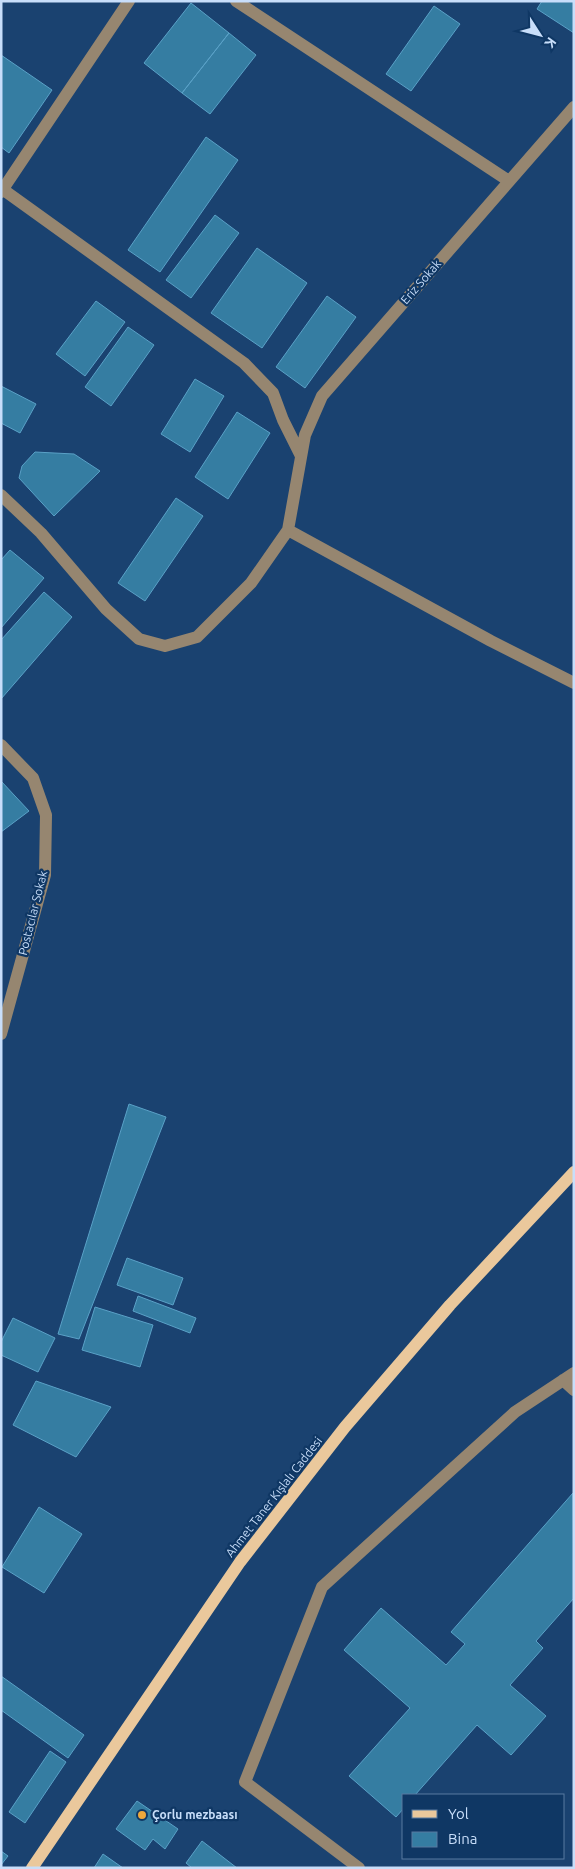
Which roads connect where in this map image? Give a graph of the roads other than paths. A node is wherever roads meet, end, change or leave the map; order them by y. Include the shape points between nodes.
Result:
1 (129, 1) edge
2 (236, 1) edge
3 (574, 106) edge
4 (509, 181) junction
5 (2, 190) edge
6 (301, 456) junction
7 (1, 495) edge
8 (288, 530) junction
9 (574, 684) edge
10 (1, 744) edge
11 (1, 1034) edge
12 (574, 1172) edge
13 (569, 1376) edge
14 (574, 1390) edge
15 (32, 1868) edge
16 (359, 1868) edge

1 - 5 street
2 - 4 street
3 - 4 street, Eriz Sokak
4 - 6 street, Eriz Sokak via 322,396 305,434
5 - 6 street via 244,364 273,393
6 - 8 street, Eriz Sokak
7 - 8 street via 41,533 106,609 138,638 166,646 197,637 251,583
8 - 9 street
10 - 11 street, Postacılar Sokak via 33,778 46,815 45,875
12 - 15 main road, Ahmet Taner Kışlalı Caddesi via 450,1304 345,1427 240,1562
13 - 14 street
13 - 16 street via 515,1412 322,1587 244,1782

